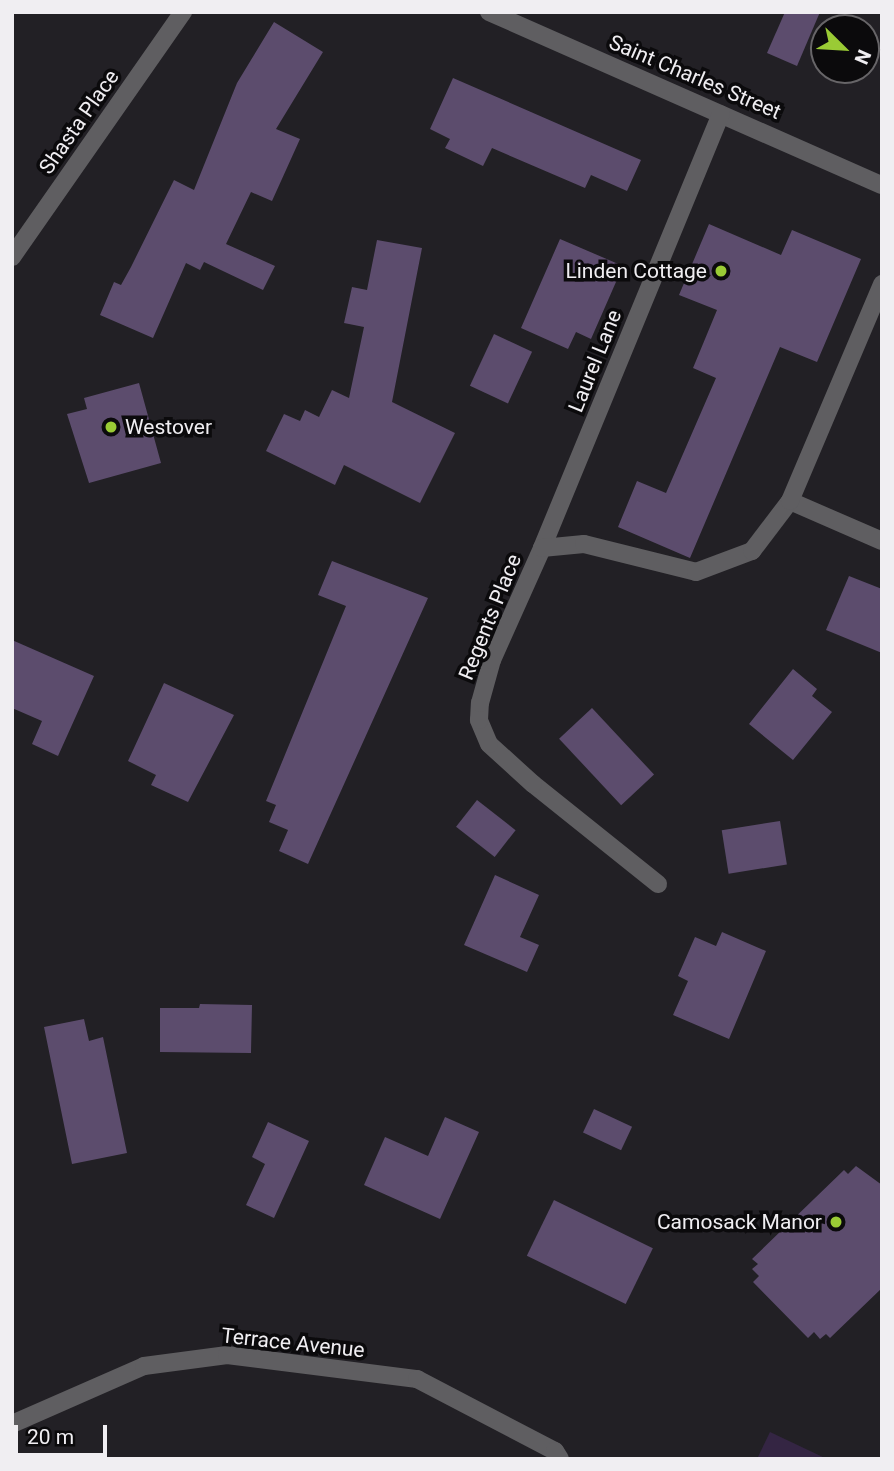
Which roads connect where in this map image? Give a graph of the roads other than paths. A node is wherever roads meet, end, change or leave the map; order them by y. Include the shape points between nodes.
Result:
1 (183, 12) edge
2 (489, 12) edge
3 (721, 114) junction
4 (882, 185) edge
5 (12, 257) edge
6 (882, 284) edge
7 (790, 501) junction
8 (882, 541) edge
9 (542, 548) junction
10 (658, 884) dead end
11 (12, 1424) edge
12 (560, 1459) edge

1 - 5 street, Shasta Place
2 - 3 street, Saint Charles Street
3 - 4 street, Saint Charles Street
3 - 9 street, Laurel Lane
6 - 7 street, Regents Place
7 - 8 street
7 - 9 street, Regents Place via 752,551 696,572 584,544
9 - 10 street, Regents Place via 492,660 479,720 489,744
11 - 12 street, Terrace Avenue via 144,1366 228,1355 417,1379 555,1451

